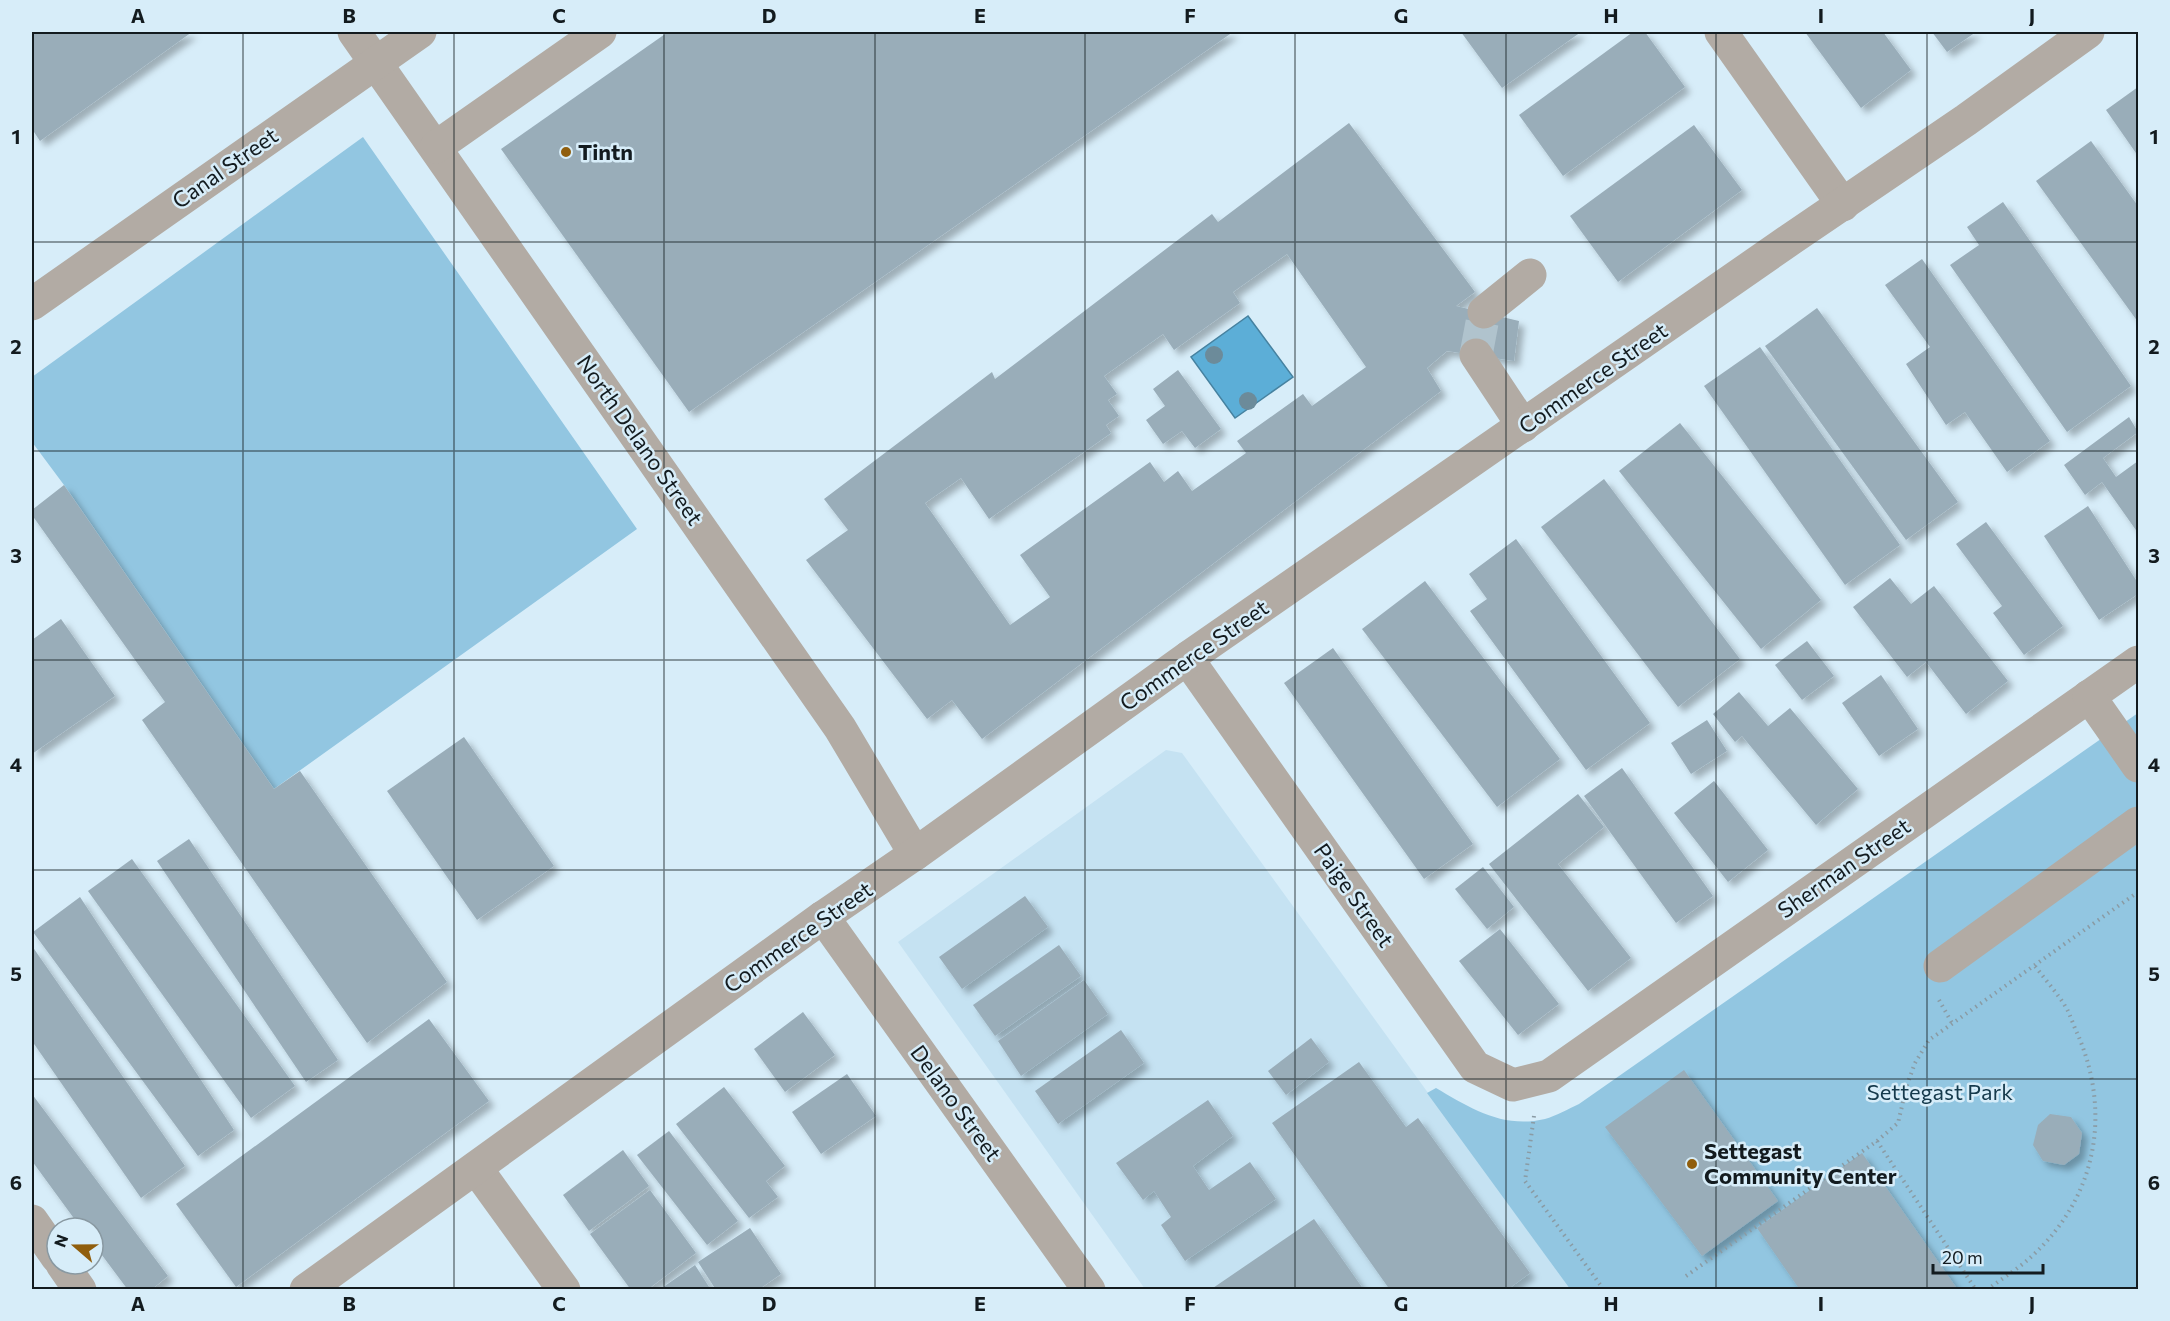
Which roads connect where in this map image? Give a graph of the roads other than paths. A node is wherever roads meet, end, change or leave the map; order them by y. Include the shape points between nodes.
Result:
1 (354, 32) edge
2 (420, 32) edge
3 (600, 32) edge
4 (1721, 32) edge
5 (2088, 32) edge
6 (376, 62) junction
7 (436, 147) junction
8 (1843, 205) junction
9 (1530, 275) dead end
10 (32, 304) edge
11 (1484, 312) tunnel mouth
12 (1476, 355) tunnel mouth
13 (1522, 426) junction
14 (1189, 657) junction
15 (2139, 662) edge
16 (2089, 696) junction
17 (2139, 766) edge
18 (2139, 823) edge
19 (915, 854) junction
20 (824, 917) junction
21 (1941, 966) dead end
22 (1544, 1077) joint
23 (476, 1168) junction
24 (32, 1221) edge
25 (45, 1240) edge
26 (70, 1276) edge
27 (80, 1290) edge
28 (306, 1290) edge
29 (564, 1290) edge
30 (1089, 1290) edge

1 - 6 street, North Delano Street
2 - 6 street, Canal Street
3 - 7 street
4 - 8 street
5 - 8 street, Commerce Street
6 - 7 street, North Delano Street
6 - 10 street, Canal Street
7 - 19 street, North Delano Street via 840,728
8 - 13 street, Commerce Street
9 - 11 street
12 - 13 street
13 - 14 street, Commerce Street
14 - 19 street, Commerce Street
14 - 22 street, Paige Street via 1475,1067 1513,1085
15 - 16 street, Sherman Street
16 - 17 street
16 - 22 street, Sherman Street
18 - 21 street
19 - 20 street, Commerce Street
20 - 23 street, Commerce Street
20 - 30 street, Delano Street
23 - 28 street, Commerce Street
23 - 29 street
24 - 25 street
26 - 27 street

